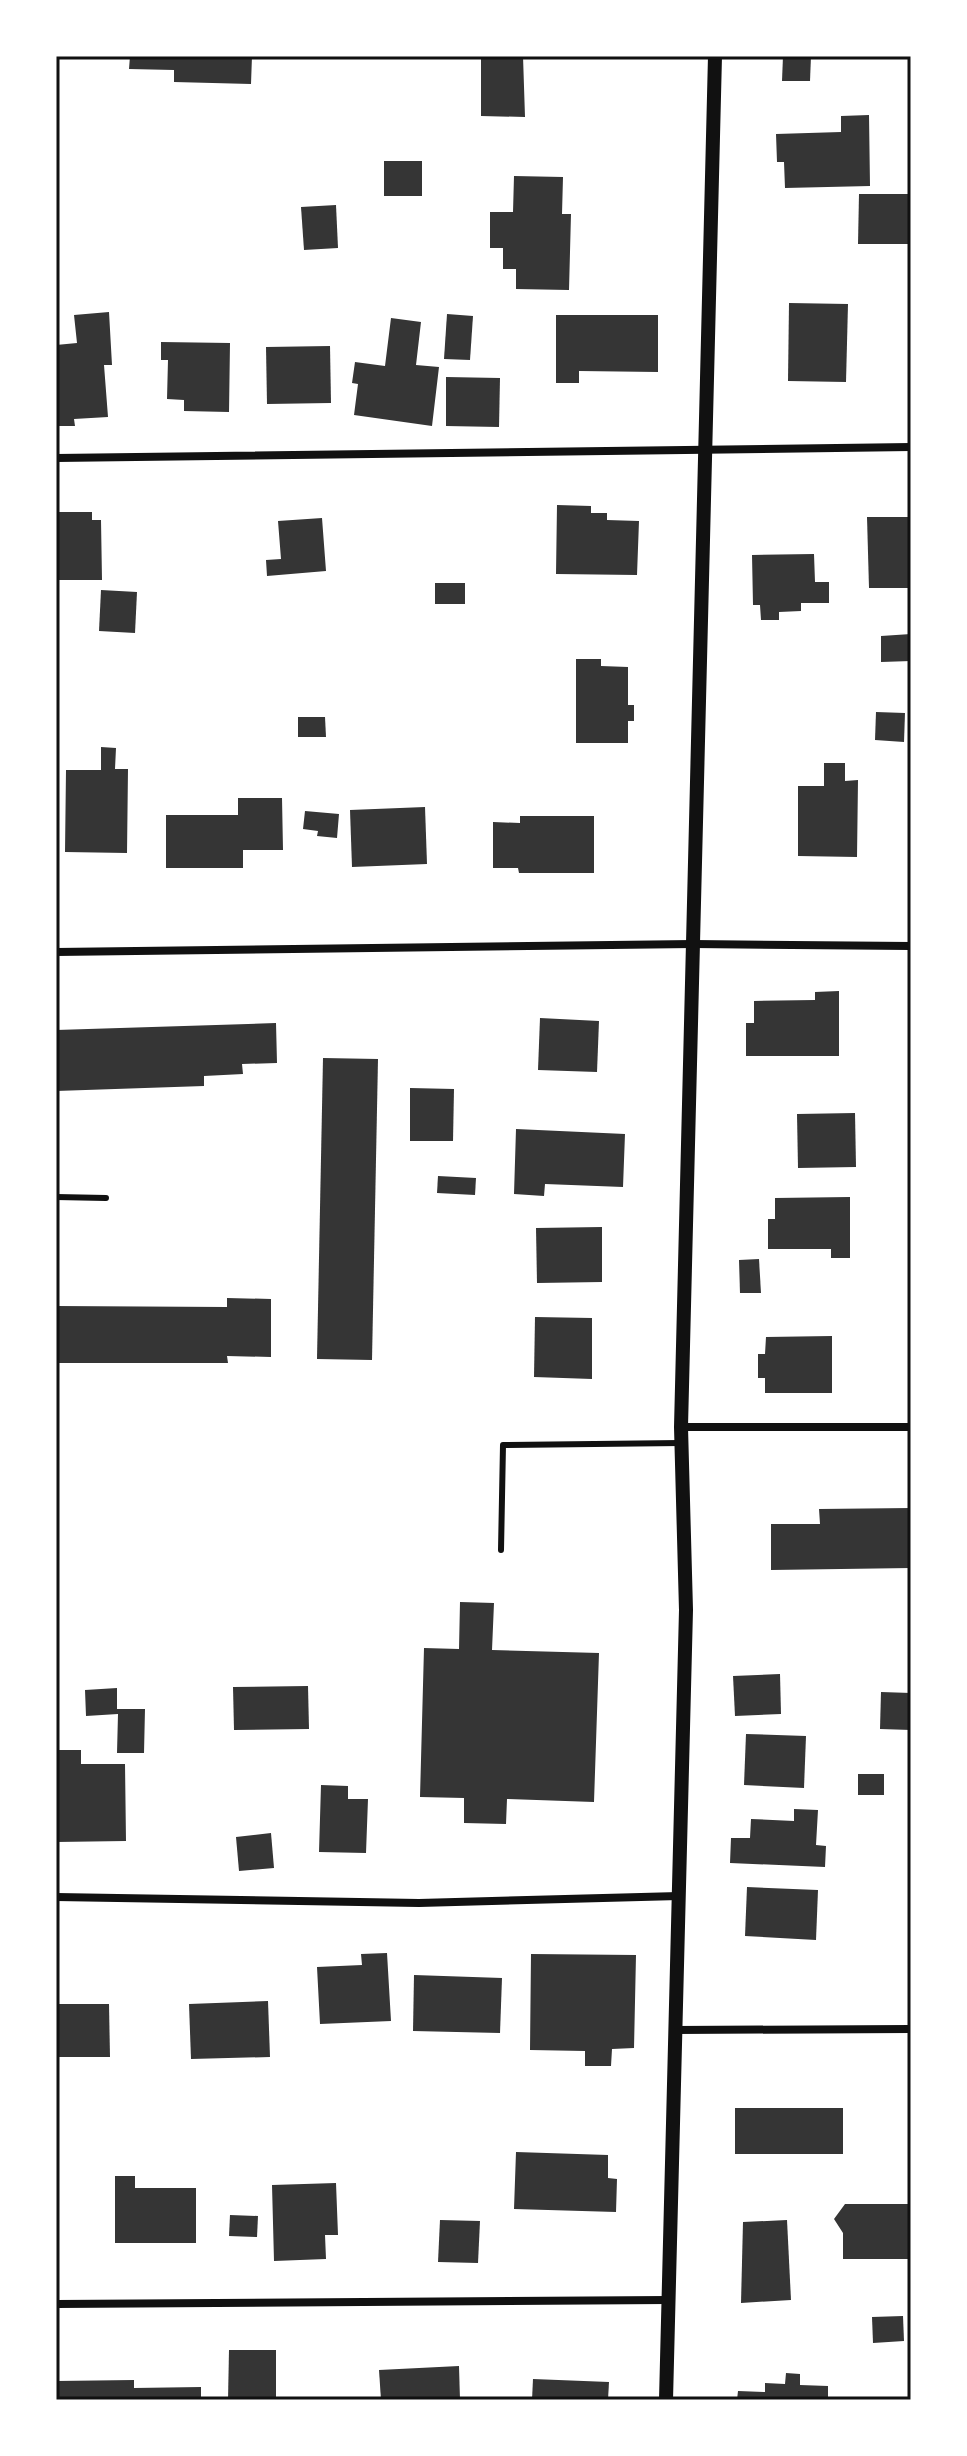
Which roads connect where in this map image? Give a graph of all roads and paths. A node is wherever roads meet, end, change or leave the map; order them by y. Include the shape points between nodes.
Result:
1 (715, 56) edge
2 (911, 447) edge
3 (706, 452) junction
4 (56, 458) edge
5 (693, 944) junction
6 (911, 946) edge
7 (56, 952) edge
8 (56, 1197) edge
9 (106, 1198) dead end
10 (681, 1427) junction
11 (911, 1427) edge
12 (681, 1443) junction
13 (501, 1550) dead end
14 (679, 1896) junction
15 (56, 1897) edge
16 (911, 2029) edge
17 (675, 2030) junction
18 (668, 2300) junction
19 (56, 2304) edge
20 (666, 2400) edge

1 - 3 street
2 - 3 street
3 - 4 street
3 - 5 street
5 - 6 street
5 - 7 street
5 - 10 street
8 - 9 lane
10 - 11 street
10 - 12 street
12 - 13 lane via 503,1445
12 - 14 street via 686,1610
14 - 15 street via 419,1903
14 - 17 street
16 - 17 street
17 - 18 street
18 - 19 street
18 - 20 street

